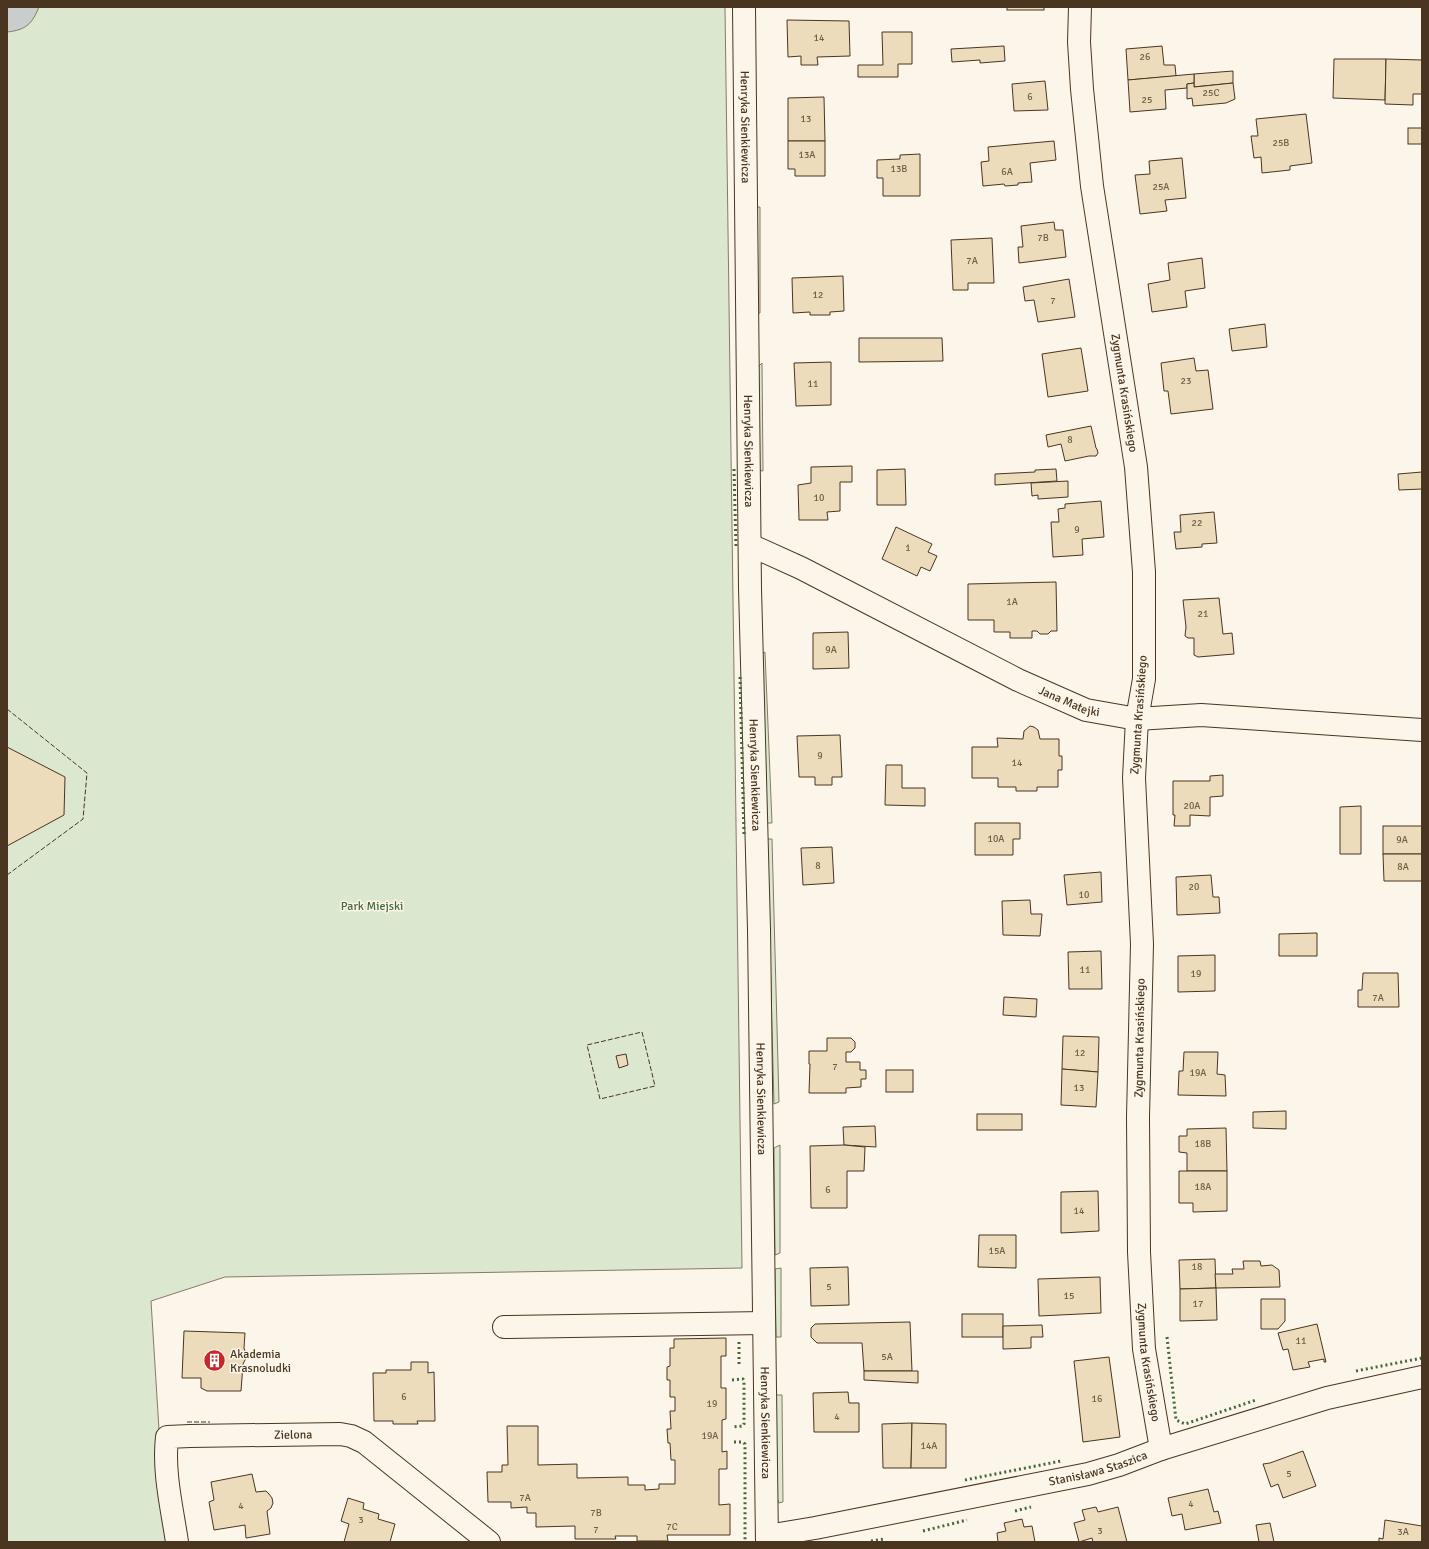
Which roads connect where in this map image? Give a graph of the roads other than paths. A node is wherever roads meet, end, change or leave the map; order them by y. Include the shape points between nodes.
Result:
1 (744, 7) edge
2 (1080, 7) edge
3 (750, 545) junction
4 (1137, 719) junction
5 (1422, 730) edge
6 (764, 1323) junction
7 (504, 1327) dead end
8 (1422, 1377) edge
9 (1161, 1450) junction
10 (767, 1539) edge
11 (177, 1542) edge
12 (489, 1542) edge

1 - 3 street, Henryka Sienkiewicza
2 - 4 street, Zygmunta Krasińskiego via 1082,89 1092,186 1136,468 1144,572 1144,679
3 - 4 street, Jana Matejki via 808,571 1018,680 1086,710
3 - 6 street, Henryka Sienkiewicza
4 - 5 street, Jana Matejki via 1201,715
4 - 9 street, Zygmunta Krasińskiego via 1134,778 1142,944 1138,1117 1139,1252 1144,1348
6 - 7 street
6 - 10 street, Henryka Sienkiewicza
8 - 9 street, Stanisława Staszica via 1327,1398
9 - 10 street, Stanisława Staszica via 1119,1465 1055,1482
11 - 12 street, Zielona via 168,1486 165,1453 167,1438 340,1434 364,1442

